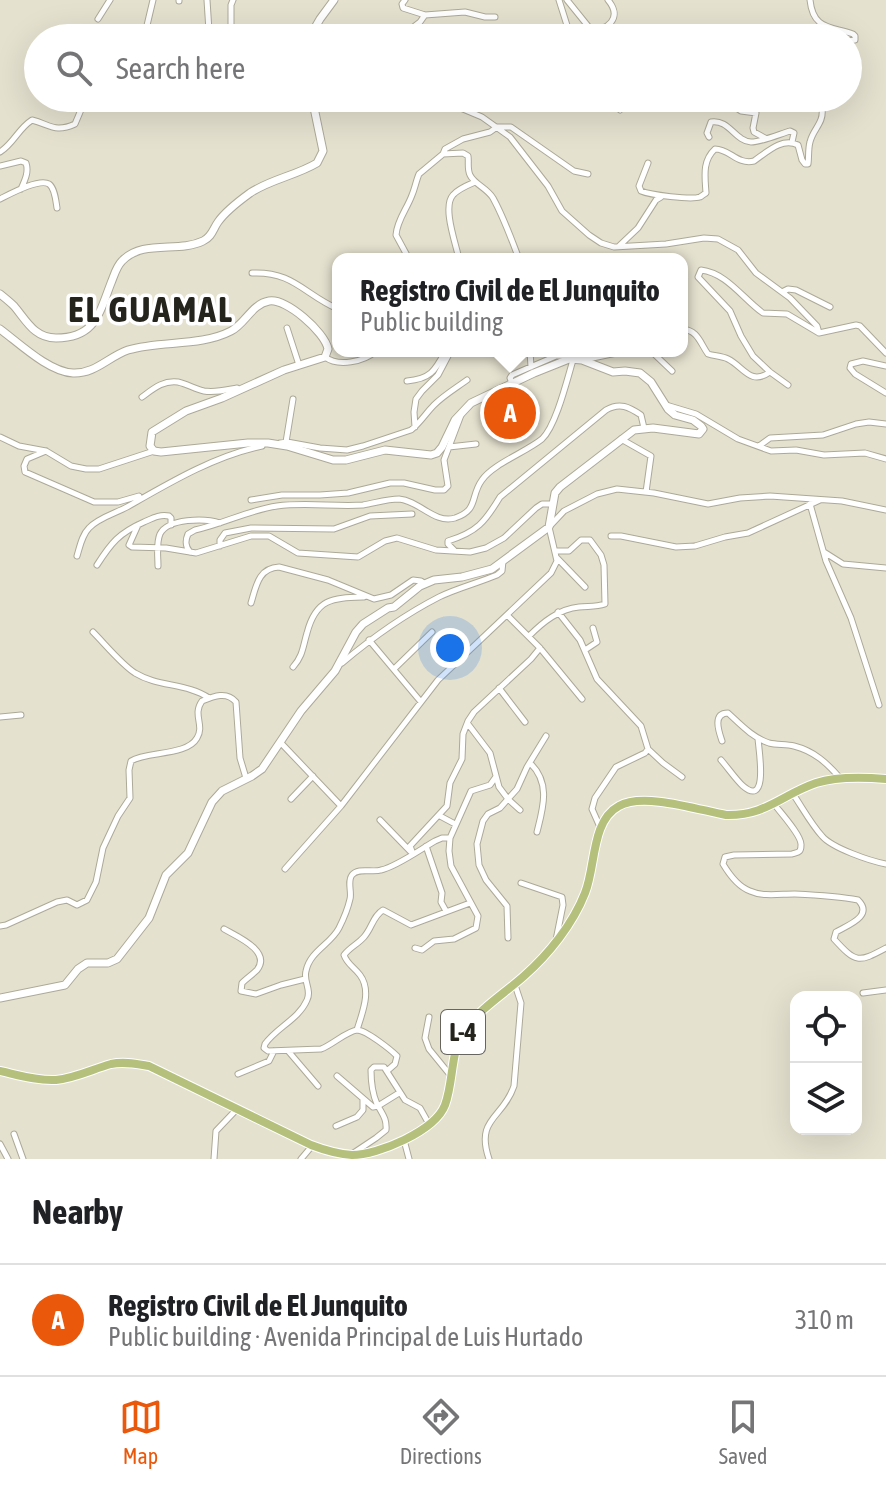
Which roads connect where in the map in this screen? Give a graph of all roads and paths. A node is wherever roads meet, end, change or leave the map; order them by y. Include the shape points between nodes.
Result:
1 (110, 0) edge
2 (153, 0) edge
3 (207, 0) edge
4 (233, 0) edge
5 (334, 0) edge
6 (405, 0) edge
7 (559, 0) edge
8 (567, 0) edge
9 (608, 0) edge
10 (810, 0) edge
11 (425, 15) junction
12 (495, 17) dead end
13 (98, 19) dead end
14 (147, 24) edge
15 (208, 24) edge
16 (231, 24) edge
17 (317, 24) edge
18 (417, 24) edge
19 (567, 24) edge
20 (586, 24) edge
21 (610, 24) edge
22 (822, 24) edge
23 (80, 112) edge
24 (315, 112) edge
25 (470, 112) edge
26 (748, 112) edge
27 (823, 112) edge
28 (497, 127) junction
29 (709, 137) dead end
30 (766, 138) junction
31 (792, 142) junction
32 (0, 152) edge
33 (443, 154) junction
34 (648, 163) dead end
35 (0, 166) edge
36 (588, 174) dead end
37 (476, 182) junction
38 (21, 189) junction
39 (662, 196) junction
40 (0, 199) edge
41 (57, 208) dead end
42 (619, 246) junction
43 (406, 253) edge
44 (458, 253) edge
45 (517, 253) edge
46 (252, 273) dead end
47 (782, 292) junction
48 (0, 294) edge
49 (332, 305) edge
50 (830, 307) dead end
51 (287, 328) dead end
52 (688, 330) edge
53 (2, 331) edge
54 (819, 333) junction
55 (886, 353) edge
56 (325, 357) junction
57 (370, 357) edge
58 (442, 357) edge
59 (448, 357) edge
60 (530, 357) edge
61 (554, 357) edge
62 (574, 357) edge
63 (594, 357) edge
64 (658, 357) edge
65 (578, 360) junction
66 (299, 365) junction
67 (886, 366) edge
68 (531, 367) junction
69 (672, 371) dead end
70 (770, 372) junction
71 (467, 380) dead end
72 (407, 381) dead end
73 (512, 383) junction
74 (788, 385) dead end
75 (242, 387) junction
76 (886, 393) edge
77 (142, 397) dead end
78 (293, 399) dead end
79 (665, 404) junction
80 (463, 411) junction
81 (886, 424) edge
82 (415, 428) junction
83 (644, 428) junction
84 (0, 437) edge
85 (621, 439) junction
86 (286, 442) junction
87 (271, 444) junction
88 (476, 444) dead end
89 (449, 447) junction
90 (759, 447) junction
91 (46, 451) junction
92 (154, 451) junction
93 (886, 459) edge
94 (646, 492) junction
95 (148, 494) junction
96 (287, 495) junction
97 (251, 500) dead end
98 (810, 503) junction
99 (553, 504) junction
100 (269, 508) junction
101 (886, 510) edge
102 (412, 514) dead end
103 (221, 523) junction
104 (138, 525) junction
105 (171, 525) junction
106 (549, 527) junction
107 (611, 536) dead end
108 (220, 546) junction
109 (158, 548) junction
110 (455, 551) junction
111 (823, 551) junction
112 (190, 552) junction
113 (556, 554) junction
114 (77, 556) dead end
115 (503, 561) junction
116 (97, 565) dead end
117 (158, 566) dead end
118 (886, 568) edge
119 (425, 584) junction
120 (585, 587) dead end
121 (365, 597) junction
122 (251, 603) dead end
123 (558, 612) junction
124 (507, 615) junction
125 (593, 628) dead end
126 (93, 632) dead end
127 (432, 632) dead end
128 (529, 636) junction
129 (369, 640) junction
130 (540, 648) junction
131 (585, 650) junction
132 (293, 667) dead end
133 (338, 667) junction
134 (394, 669) junction
135 (499, 688) junction
136 (209, 698) junction
137 (582, 699) dead end
138 (421, 702) junction
139 (879, 705) dead end
140 (21, 715) dead end
141 (0, 717) edge
142 (525, 722) dead end
143 (467, 724) junction
144 (546, 736) dead end
145 (758, 738) junction
146 (722, 741) dead end
147 (281, 743) junction
148 (648, 749) junction
149 (721, 760) dead end
150 (530, 763) junction
151 (313, 776) junction
152 (682, 777) dead end
153 (246, 778) junction
154 (495, 778) junction
155 (840, 779) junction
156 (886, 779) edge
157 (793, 794) junction
158 (291, 799) dead end
159 (508, 799) junction
160 (774, 804) junction
161 (341, 806) junction
162 (520, 810) dead end
163 (440, 816) junction
164 (380, 820) dead end
165 (455, 824) junction
166 (600, 827) junction
167 (537, 832) dead end
168 (450, 838) junction
169 (426, 846) junction
170 (413, 854) junction
171 (886, 864) edge
172 (285, 869) dead end
173 (521, 883) dead end
174 (470, 903) junction
175 (446, 911) junction
176 (0, 926) edge
177 (224, 929) dead end
178 (508, 938) dead end
179 (556, 940) junction
180 (415, 948) dead end
181 (886, 948) edge
182 (305, 979) junction
183 (515, 984) junction
184 (886, 990) edge
185 (863, 993) dead end
186 (0, 998) edge
187 (429, 1017) dead end
188 (357, 1030) junction
189 (274, 1051) junction
190 (289, 1051) junction
191 (0, 1071) edge
192 (387, 1071) junction
193 (238, 1074) dead end
194 (337, 1076) dead end
195 (452, 1077) junction
196 (318, 1086) dead end
197 (399, 1093) junction
198 (363, 1099) junction
199 (378, 1106) junction
200 (237, 1109) junction
201 (429, 1124) junction
202 (336, 1126) dead end
203 (14, 1134) dead end
204 (404, 1139) junction
205 (0, 1144) edge
206 (312, 1146) junction
207 (0, 1154) edge
208 (351, 1154) junction
209 (8, 1159) edge
210 (23, 1159) edge
211 (214, 1159) edge
212 (301, 1159) edge
213 (409, 1159) edge
214 (489, 1159) edge

1 - 13 street
2 - 14 street
3 - 15 street
4 - 16 street
5 - 17 street
6 - 11 street via 403,8
7 - 19 street
8 - 20 street
9 - 21 street via 614,7
10 - 22 street via 811,13
11 - 12 street via 465,12
11 - 18 street
23 - 32 street via 75,124 64,129 32,120
24 - 48 street via 323,151 317,163 250,193 204,241 133,253 116,270 90,328 45,336 27,325
25 - 28 street
26 - 30 street via 757,116 754,132
27 - 31 street via 808,164
28 - 33 street via 463,139
28 - 36 street via 511,127 574,171
28 - 42 street via 548,186 562,211 601,243
29 - 30 street via 711,122 716,121 746,140
30 - 31 street via 790,131
31 - 39 street via 749,162 715,149 705,163 704,196
33 - 37 street via 468,156 468,172
33 - 43 street via 419,174 398,223 396,235
34 - 39 street via 641,191
35 - 38 street via 26,163
37 - 44 street via 448,203
37 - 45 street via 491,194
38 - 40 street
38 - 41 street via 48,183
39 - 42 street
42 - 47 street via 718,239 738,250 756,273
46 - 49 street via 290,279
47 - 50 street via 796,290
47 - 54 street
51 - 66 street
52 - 70 street via 708,354 727,358 754,377
53 - 56 street via 53,368 89,372 131,350 222,335 235,330 262,303 278,301 323,336
54 - 55 street via 860,326
54 - 70 street via 787,314 763,313 716,274 701,270 698,277 730,311 747,347
56 - 57 street via 336,363
56 - 66 street
58 - 72 street via 431,374
59 - 82 street via 416,399
60 - 68 street
61 - 68 street
62 - 65 street
63 - 65 street
64 - 69 street
65 - 73 street via 559,362
65 - 79 street via 613,372 640,373
65 - 100 street via 544,437 486,475 471,509 460,516 435,517 393,499
66 - 75 street
67 - 76 street via 863,361 850,368
68 - 73 street via 512,375
70 - 74 street
71 - 82 street via 437,402
73 - 80 street
75 - 77 street via 219,392 170,382
75 - 92 street via 159,426 149,440
78 - 86 street
79 - 83 street via 675,415 701,426 702,432
79 - 90 street
80 - 87 street via 442,447 431,455 385,450 333,460
80 - 89 street
81 - 90 street via 869,422 823,435 770,438
82 - 86 street via 347,450
83 - 85 street
83 - 110 street via 641,415 628,407 606,410 500,497 475,530 448,541
84 - 91 street
85 - 94 street via 651,456
85 - 99 street via 566,481
86 - 87 street
87 - 92 street
87 - 95 street via 240,450
88 - 89 street
89 - 96 street via 444,490 390,483 348,493
90 - 93 street
91 - 92 street via 71,466 99,469
91 - 95 street via 27,459 25,472 94,502
94 - 98 street via 708,504 770,496
94 - 106 street via 617,489 597,494 564,511
95 - 114 street via 91,526
96 - 97 street
96 - 100 street
98 - 101 street via 842,501
98 - 107 street via 748,533 695,546
98 - 111 street
99 - 106 street
99 - 110 street via 542,504 486,548
100 - 103 street
102 - 108 street via 370,516 334,529 251,528 225,533
103 - 105 street via 202,519
103 - 112 street via 188,534
104 - 105 street via 162,514 171,518
104 - 109 street via 129,545
104 - 116 street via 112,541
105 - 109 street via 162,530
106 - 113 street
106 - 115 street
108 - 110 street via 269,536 298,553 353,558 397,538
108 - 112 street
109 - 112 street
109 - 117 street
111 - 118 street via 843,564
111 - 139 street
113 - 120 street
113 - 123 street via 590,540 604,565 606,598 596,607
113 - 124 street via 551,573
115 - 119 street via 479,574
115 - 129 street via 497,575 442,595
119 - 121 street via 413,580 391,595
119 - 133 street via 363,624
121 - 122 street via 328,580 272,567 259,577
121 - 132 street via 342,597 319,606
123 - 128 street
123 - 131 street
124 - 128 street
124 - 138 street
125 - 131 street via 597,642
126 - 136 street via 133,672
127 - 134 street
128 - 130 street
129 - 133 street
129 - 134 street
130 - 135 street
130 - 137 street
131 - 148 street via 597,679 641,726
133 - 147 street
134 - 138 street
135 - 142 street
135 - 143 street
136 - 153 street via 224,695 236,702
136 - 176 street via 198,707 194,742 131,761 130,798 103,848 87,900 77,905 57,902
138 - 161 street
140 - 141 street
143 - 154 street via 490,753
143 - 163 street via 462,759
144 - 150 street
145 - 146 street via 723,713 718,721
145 - 149 street via 762,777 756,789 743,787
145 - 155 street via 818,756
147 - 151 street
147 - 153 street via 262,769
148 - 152 street
148 - 166 street via 616,767 595,798 592,809
150 - 159 street
150 - 167 street via 543,785
151 - 158 street
151 - 161 street
153 - 186 street via 212,802 188,853 166,875 149,918 117,959 87,963 65,985
154 - 159 street
154 - 165 street via 471,791
155 - 156 main road
155 - 157 main road
157 - 160 main road
157 - 171 street via 830,844
159 - 162 street
159 - 178 street via 483,821 477,851 486,880 507,906
160 - 166 main road via 753,813 726,815 629,801 611,811
160 - 181 street via 802,848 792,854 725,857 729,873 750,892 858,900 864,909 859,919 836,932 834,939 849,956 862,959
161 - 172 street
163 - 165 street
163 - 170 street via 410,846
164 - 170 street
165 - 168 street
166 - 179 main road, L-4 via 585,893
168 - 169 street
168 - 174 street via 451,866
169 - 170 street
169 - 175 street
170 - 182 street via 383,870 353,873 338,930 309,961
173 - 179 street via 562,897
174 - 175 street
174 - 180 street via 478,916 476,928 422,950
175 - 188 street via 411,925 383,910 364,938 347,950 345,960 359,973 366,993
177 - 182 street via 249,943 260,959 241,991 256,994
179 - 183 main road, L-4
182 - 189 street via 308,999 265,1044
183 - 195 main road, L-4 via 465,1029
183 - 214 street via 521,1003 514,1086 484,1135
184 - 185 street
187 - 195 street via 429,1049
188 - 190 street via 328,1047
188 - 192 street via 397,1056
189 - 190 street
189 - 193 street via 269,1061
190 - 196 street
191 - 200 main road, L-4 via 55,1080 131,1063 149,1066
192 - 197 street
192 - 199 street via 378,1066 371,1070
194 - 198 street
195 - 201 main road, L-4 via 444,1109
197 - 199 street
197 - 201 street via 420,1108
198 - 199 street
198 - 202 street via 357,1117
199 - 208 street via 387,1119 386,1130
200 - 206 main road, L-4
200 - 211 street via 216,1131
201 - 204 main road, L-4
203 - 210 street
204 - 208 main road, L-4
204 - 213 street
205 - 209 street
206 - 208 main road, L-4
206 - 212 street
207 - 209 street

